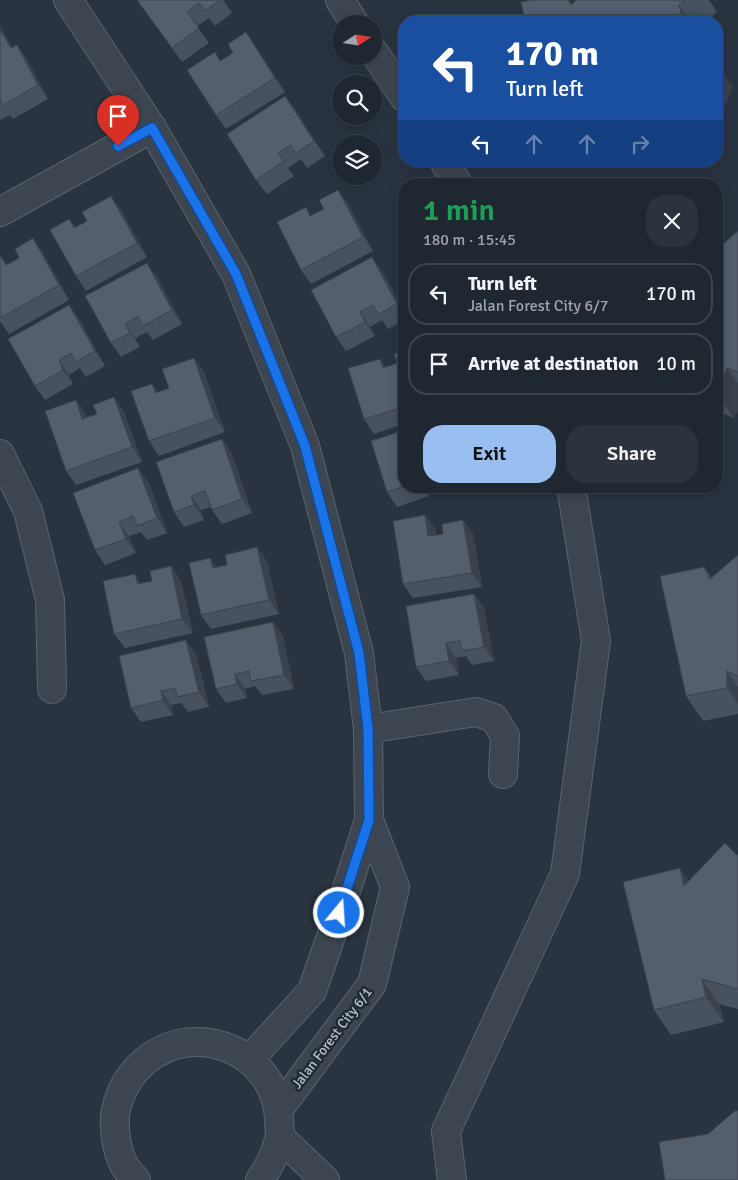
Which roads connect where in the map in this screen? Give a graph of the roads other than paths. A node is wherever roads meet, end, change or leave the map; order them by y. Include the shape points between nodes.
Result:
1 (68, 0) edge
2 (340, 0) edge
3 (349, 15) edge
4 (382, 64) edge
5 (398, 88) edge
6 (152, 128) junction
7 (448, 167) edge
8 (454, 178) edge
9 (0, 212) edge
10 (0, 454) edge
11 (572, 493) edge
12 (52, 690) dead end
13 (368, 729) junction
14 (503, 774) dead end
15 (369, 820) junction
16 (249, 1060) junction
17 (279, 1110) junction
18 (280, 1137) junction
19 (136, 1180) edge
20 (260, 1180) edge
21 (325, 1180) edge
22 (452, 1180) edge

1 - 6 street, Jalan Forest City 6/1
2 - 3 street
4 - 5 street
6 - 9 street
6 - 13 street, Jalan Forest City 6/1 via 236,274 305,446 359,653
7 - 8 street
10 - 12 street via 28,511 50,600
11 - 22 street via 596,641 565,874 446,1131
13 - 14 street via 476,712 494,718 505,736
13 - 15 street, Jalan Forest City 6/1
15 - 16 street, Jalan Forest City 6/1 via 312,991
15 - 17 street, Jalan Forest City 6/1 via 394,887 372,984
16 - 17 street via 263,1074
16 - 19 street via 227,1047 202,1042 177,1044 154,1053 135,1070 121,1091 114,1116 116,1141 124,1165
17 - 18 street
18 - 20 street via 272,1163
18 - 21 street

